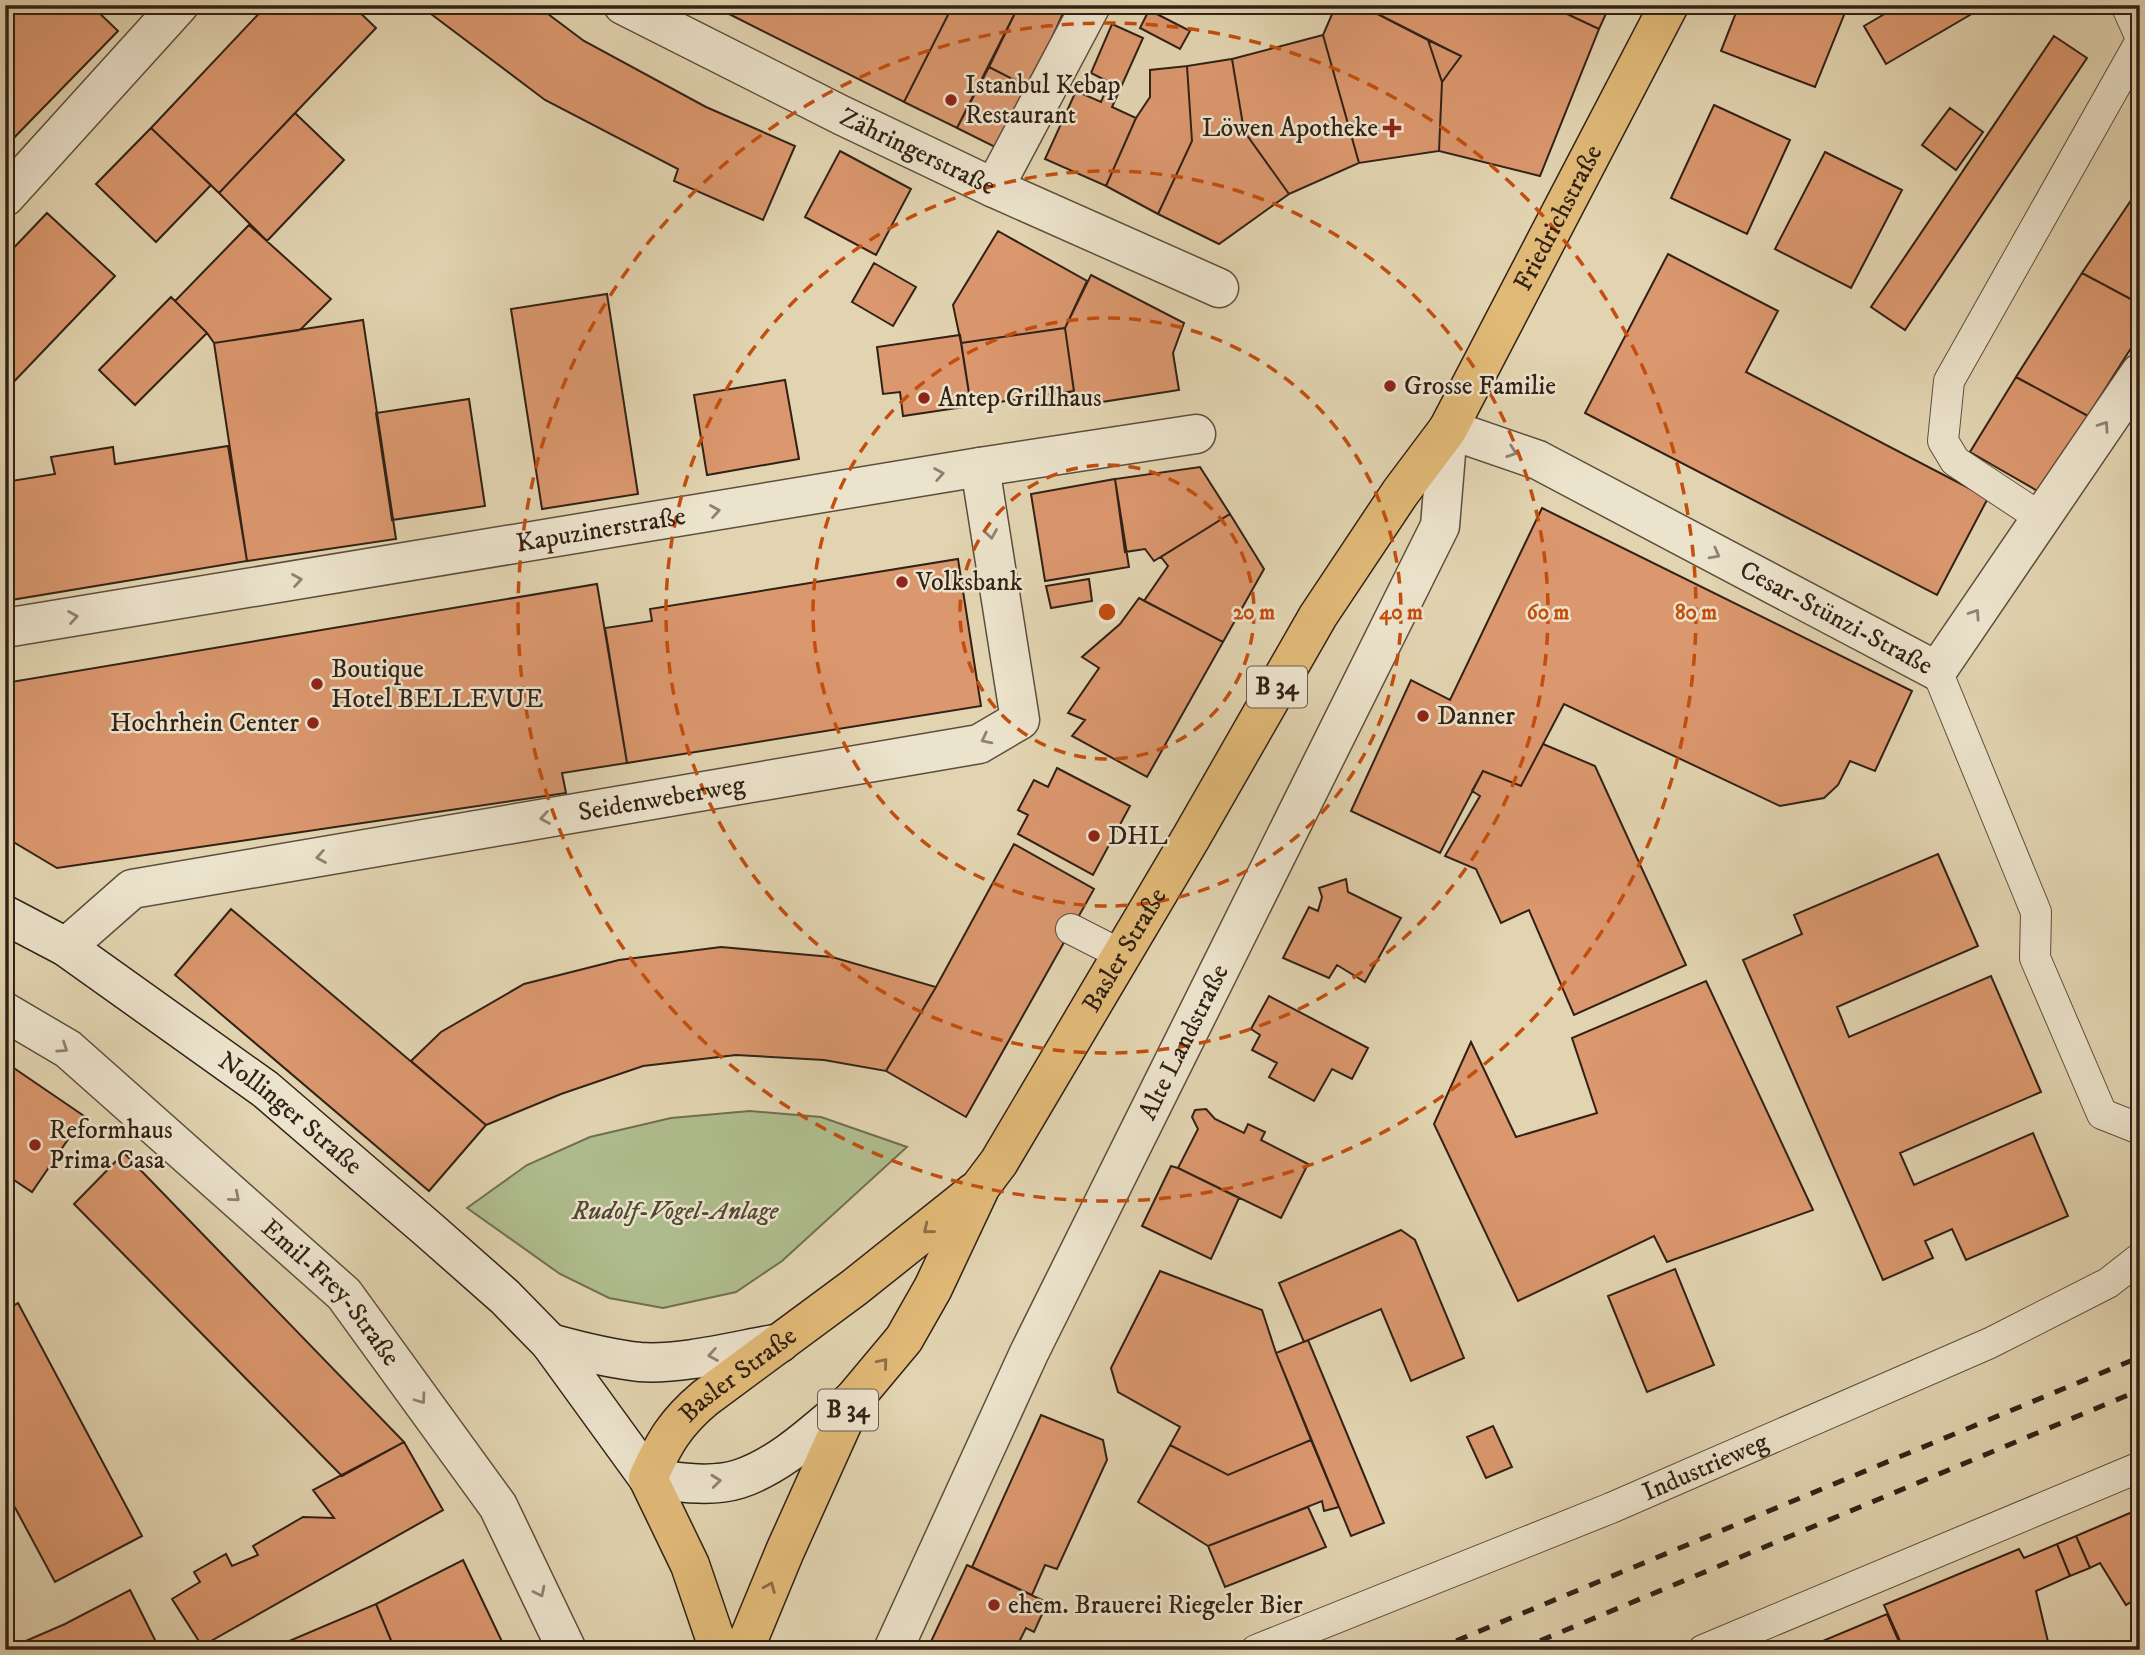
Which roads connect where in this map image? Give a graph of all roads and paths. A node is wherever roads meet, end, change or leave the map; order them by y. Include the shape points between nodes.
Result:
1 (179, 5) edge
2 (623, 5) edge
3 (1091, 5) edge
4 (1669, 5) edge
5 (2126, 5) edge
6 (2140, 36) edge
7 (2140, 42) edge
8 (994, 188) junction
9 (5, 197) edge
10 (1219, 288) dead end
11 (2140, 373) edge
12 (1448, 429) junction
13 (1196, 433) dead end
14 (980, 467) junction
15 (2040, 518) junction
16 (5, 628) edge
17 (1937, 671) junction
18 (5, 915) edge
19 (1071, 929) dead end
20 (66, 947) junction
21 (1122, 955) junction
22 (5, 1012) edge
23 (2140, 1129) edge
24 (981, 1186) junction
25 (2140, 1258) edge
26 (550, 1343) junction
27 (780, 1343) junction
28 (853, 1400) junction
29 (2140, 1467) edge
30 (648, 1479) junction
31 (567, 1650) edge
32 (719, 1650) edge
33 (744, 1650) edge
34 (893, 1650) edge
35 (1256, 1650) edge
36 (1703, 1650) edge

1 - 9 street
2 - 8 street, Zähringerstraße
3 - 8 street
4 - 12 main road, Friedrichstraße / B 34
5 - 6 lane
7 - 15 lane via 1949,381 1942,441 1955,461
8 - 10 street, Zähringerstraße
15 -> 11 street, Cesar-Stünzi-Straße
12 -> 17 street, Cesar-Stünzi-Straße via 1538,460
12 - 21 main road, Basler Straße / B 34 via 1318,616
12 - 34 street, Alte Landstraße via 1440,526 1029,1353
13 - 14 street, Kapuzinerstraße
16 -> 14 street, Kapuzinerstraße
14 -> 20 street, Seidenweberweg via 1020,720 979,744 132,890
17 -> 15 street, Cesar-Stünzi-Straße
17 - 23 lane via 2036,912 2035,958 2102,1114
18 - 20 street, Nollinger Straße
19 - 21 lane
20 - 26 street, Nollinger Straße via 265,1089 505,1297
21 - 24 main road, Basler Straße / B 34
22 -> 31 street, Emil-Frey-Straße via 68,1049 344,1294 498,1506
24 -> 27 main road, Basler Straße / B 34
28 -> 24 main road, Basler Straße / B 34 via 904,1339
25 - 35 lane, Industrieweg via 2108,1283 1978,1349 1611,1508
27 -> 26 street via 704,1357 642,1362
26 - 30 street, Nollinger Straße
27 - 30 main road, Basler Straße / B 34 via 684,1416 662,1447
30 -> 28 street, Basler Straße / B 34 via 692,1484 738,1479 774,1462
33 -> 28 main road, Basler Straße / B 34
29 - 36 lane
30 - 32 main road via 690,1565

